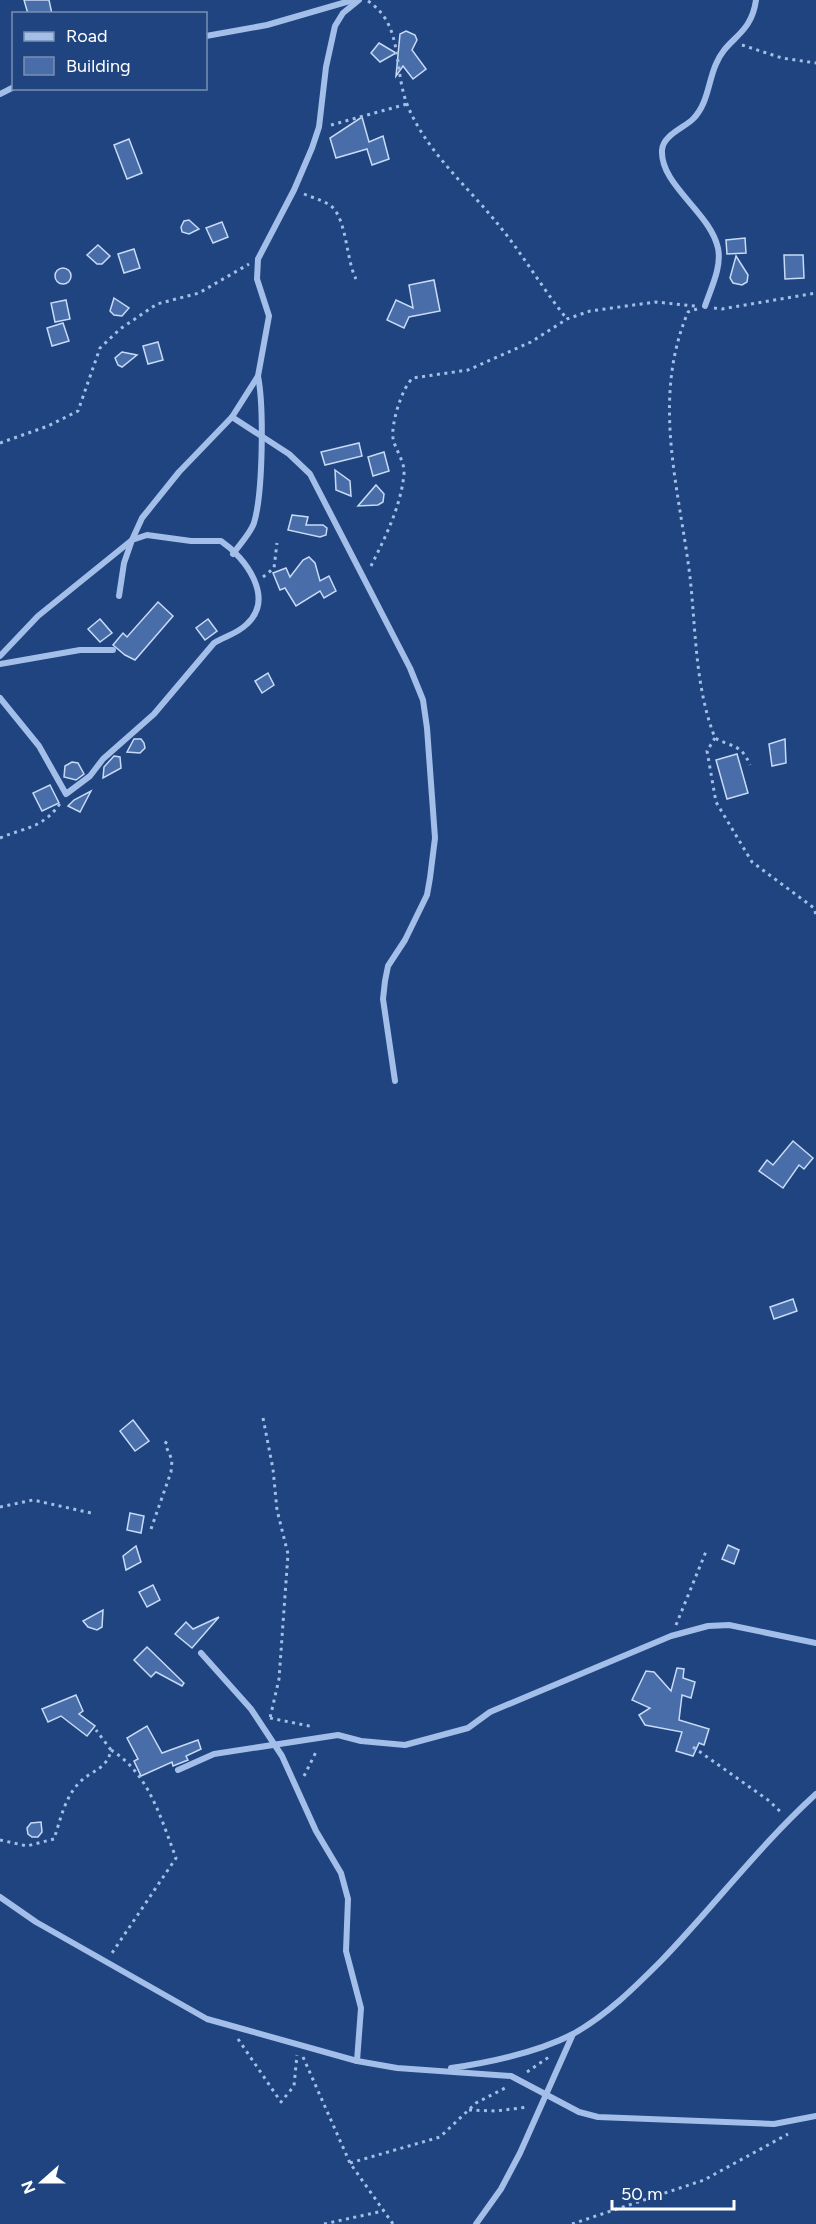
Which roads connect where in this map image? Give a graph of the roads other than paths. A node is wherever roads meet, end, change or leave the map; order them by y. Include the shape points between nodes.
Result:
1 (353, 0) edge
2 (358, 0) edge
3 (756, 0) edge
4 (207, 36) edge
5 (705, 306) road end
6 (258, 376) junction
7 (232, 417) junction
8 (261, 438) junction
9 (132, 540) junction
10 (233, 554) junction
11 (119, 596) dead end
12 (113, 650) dead end
13 (0, 656) edge
14 (0, 664) edge
15 (0, 698) edge
16 (395, 1081) dead end
17 (816, 1643) edge
18 (201, 1653) dead end
19 (275, 1746) junction
20 (178, 1770) dead end
21 (816, 1794) edge
22 (0, 1897) edge
23 (573, 2034) junction
24 (357, 2061) junction
25 (439, 2070) junction
26 (548, 2095) junction
27 (816, 2116) edge
28 (476, 2224) edge

1 - 4 street via 267,25
2 - 6 street via 339,18 330,42 319,127 294,190 258,259 257,279 269,316
3 - 5 street via 746,29 716,63 699,112 669,136 662,150 672,180 702,215 718,248 717,272
6 - 7 street
6 - 8 street
7 - 8 street
7 - 9 street via 179,472 142,518
8 - 10 street via 254,524
8 - 16 street via 289,454 310,474 404,655 423,700 435,838 427,895 388,966 385,981 383,999
9 - 10 street via 147,535 211,540 227,545
9 - 11 street
9 - 13 street via 38,616
10 - 15 street via 256,582 260,599 250,622 214,643 154,714 103,759 90,777 66,794 33,738
12 - 14 street via 80,650
17 - 19 street via 729,1625 708,1626 671,1636 490,1712 468,1728 453,1733 398,1745 338,1735
18 - 19 street via 251,1709
19 - 20 street via 214,1754
19 - 24 street via 341,1873 348,1899 346,1951 361,2008
21 - 23 street via 788,1819 690,1931 617,2005
22 - 24 street via 36,1922 201,2016
23 - 25 street via 497,2060
23 - 26 street
24 - 25 street
25 - 26 street via 505,2074
26 - 27 street via 579,2112 608,2118 774,2124
26 - 28 street via 501,2189

